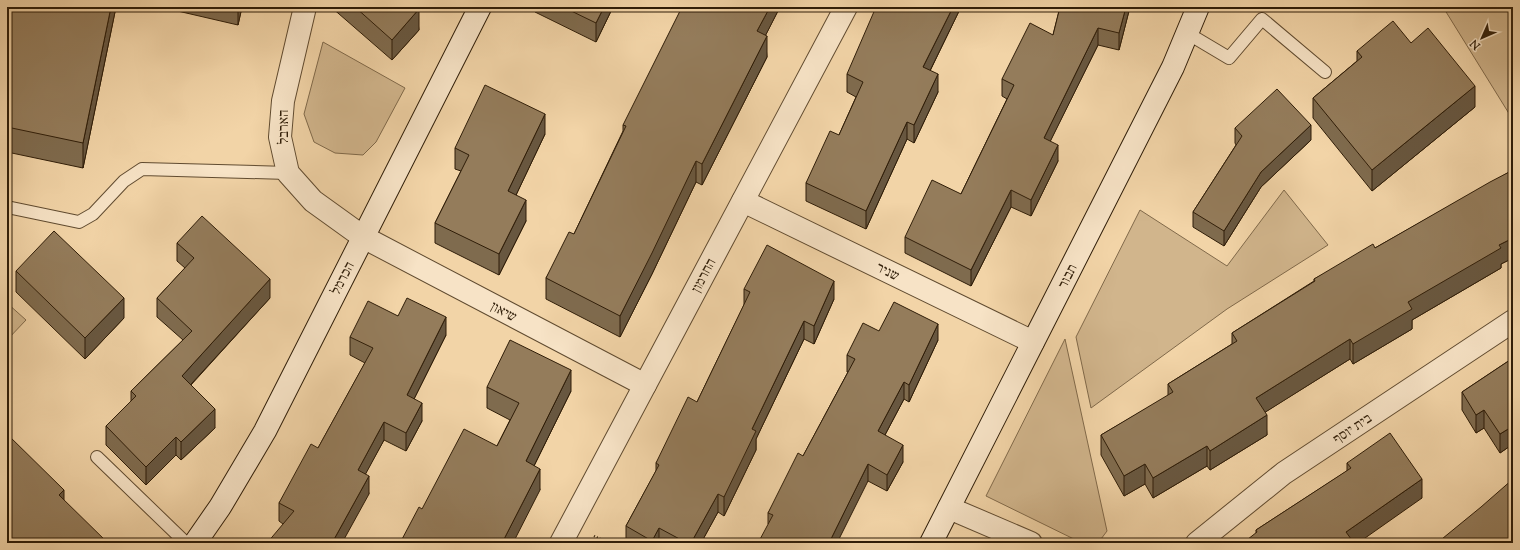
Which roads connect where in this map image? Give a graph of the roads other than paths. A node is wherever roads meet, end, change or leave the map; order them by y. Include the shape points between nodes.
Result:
1 (305, 7) edge
2 (480, 7) edge
3 (846, 7) edge
4 (1198, 7) edge
5 (1187, 33) junction
6 (1326, 72) dead end
7 (288, 173) junction
8 (743, 201) junction
9 (7, 208) edge
10 (363, 238) junction
11 (1513, 321) edge
12 (1033, 342) junction
13 (645, 384) junction
14 (98, 457) dead end
15 (949, 508) junction
16 (186, 543) edge
17 (195, 543) edge
18 (561, 543) edge
19 (931, 543) edge
20 (1031, 543) edge
21 (1197, 543) edge

1 - 7 street, הארבל via 283,101 280,137
2 - 10 street, הכרמל
3 - 8 street, החרמון
4 - 5 street, תבור
5 - 6 lane via 1229,58 1262,19
5 - 12 street, תבור via 1173,67
7 - 9 lane via 142,169 124,180 93,214 79,222
7 - 10 street, הארבל via 313,201
8 - 12 street, שניר
8 - 13 street, החרמון
10 - 13 street, שיאון
10 - 17 street, הכרמל via 265,431 220,507
11 - 21 street, בית יוסף via 1284,473
12 - 15 street, תבור
13 - 18 street, החרמון
14 - 16 lane
15 - 19 street, תבור
15 - 20 street

